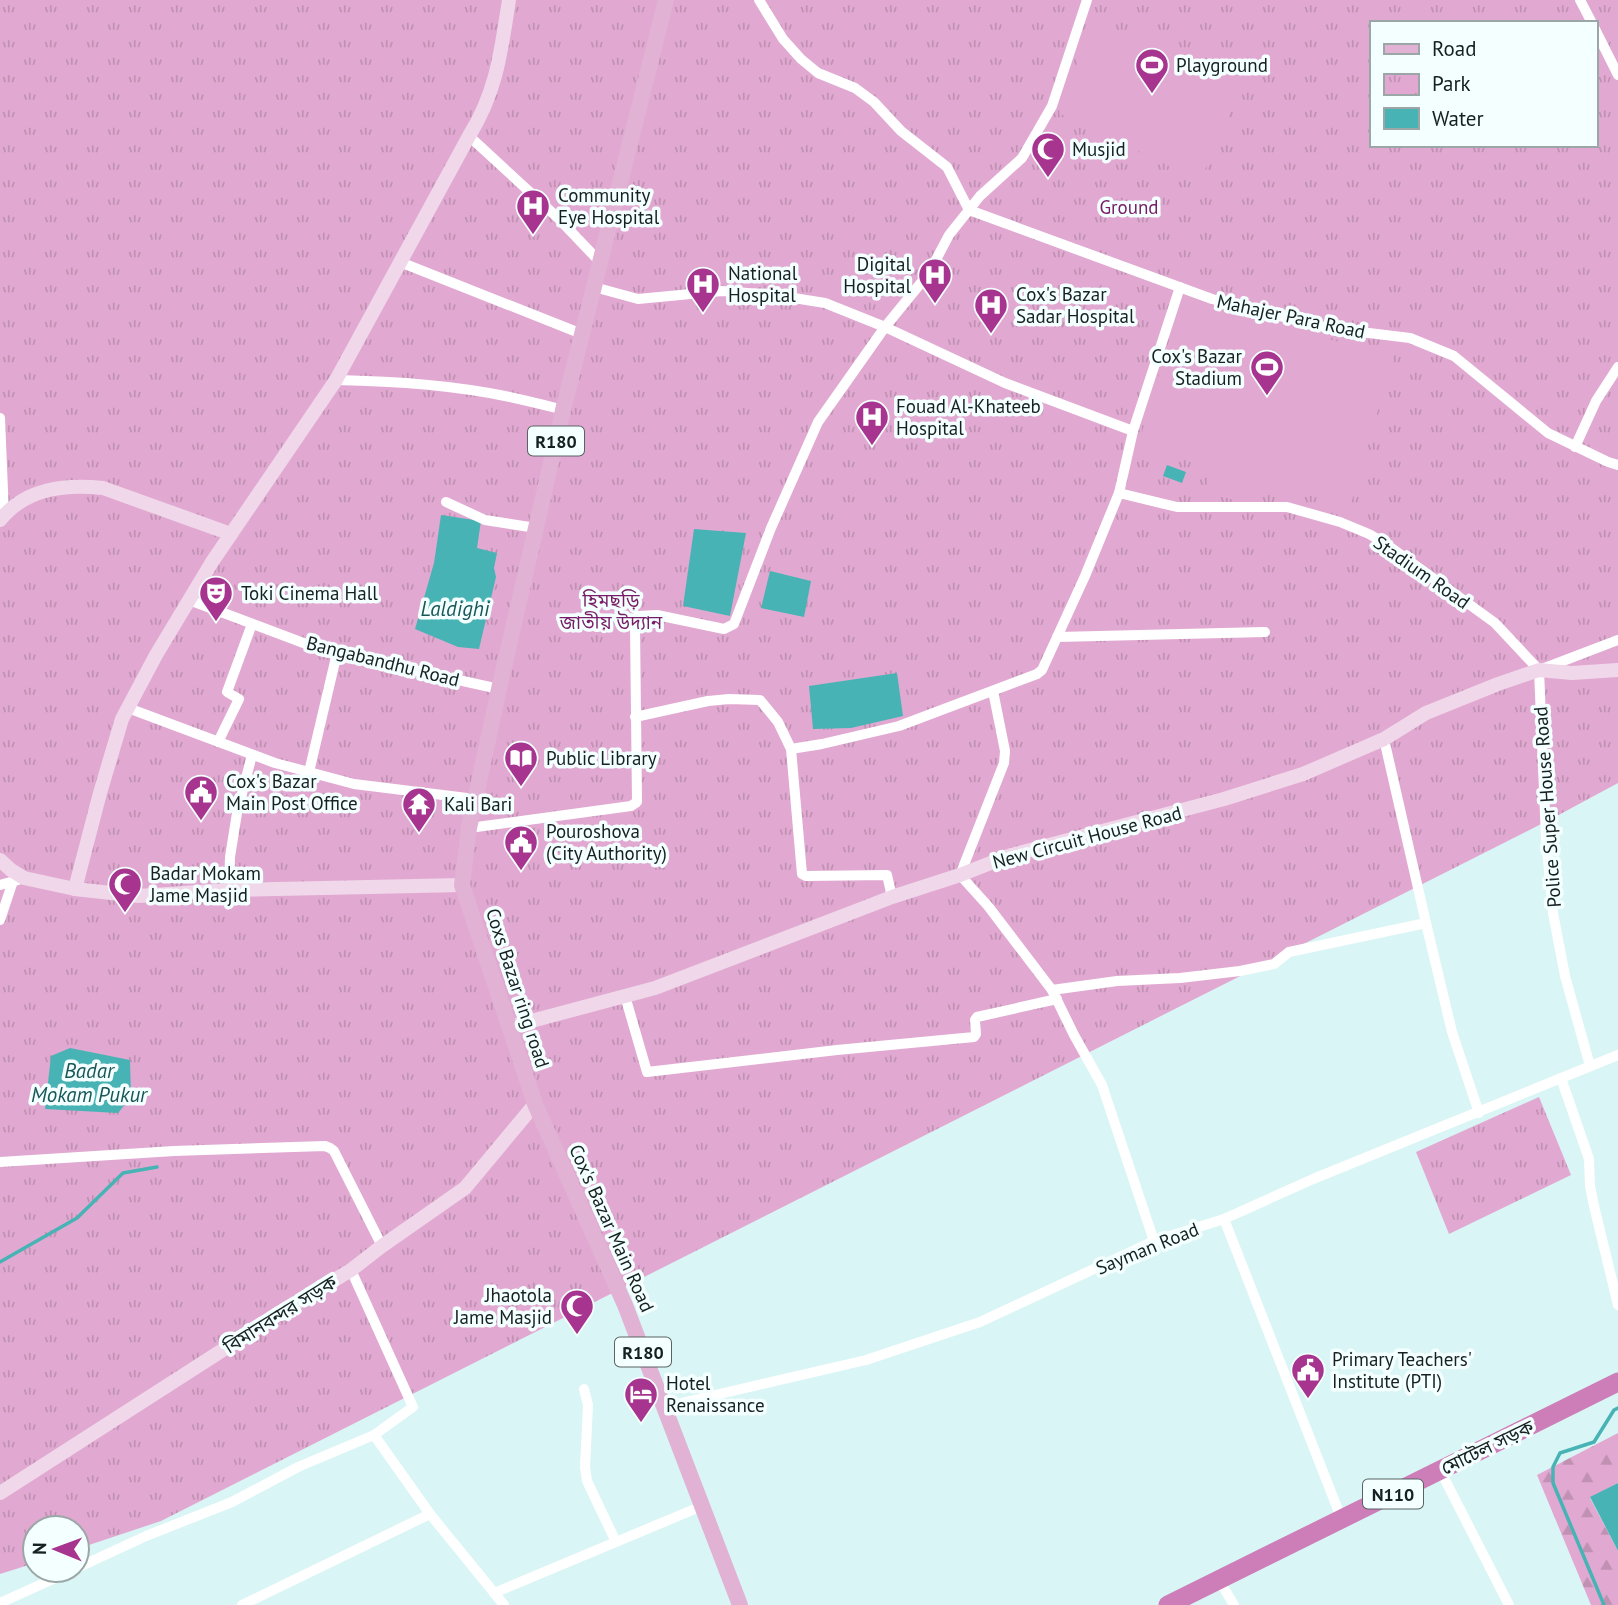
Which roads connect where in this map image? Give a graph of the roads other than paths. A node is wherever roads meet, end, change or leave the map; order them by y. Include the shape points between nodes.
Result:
1 (509, 0) edge
2 (666, 0) edge
3 (759, 0) edge
4 (1087, 0) edge
5 (1580, 0) edge
6 (1591, 21) edge
7 (1597, 33) edge
8 (1618, 75) edge
9 (469, 136) junction
10 (969, 210) junction
11 (400, 262) junction
12 (600, 262) junction
13 (594, 287) junction
14 (1180, 287) junction
15 (885, 327) junction
16 (582, 334) junction
17 (1618, 367) edge
18 (1614, 379) edge
19 (336, 380) junction
20 (564, 410) junction
21 (0, 418) edge
22 (1133, 430) junction
23 (1575, 447) junction
24 (1618, 465) edge
25 (1119, 492) junction
26 (446, 502) dead end
27 (2, 517) edge
28 (536, 528) junction
29 (231, 534) junction
30 (189, 600) junction
31 (252, 624) junction
32 (1265, 632) dead end
33 (1057, 637) junction
34 (1618, 640) edge
35 (337, 653) junction
36 (1539, 670) junction
37 (1618, 670) edge
38 (499, 688) junction
39 (993, 691) junction
40 (128, 708) junction
41 (635, 717) junction
42 (1384, 739) junction
43 (218, 742) junction
44 (791, 749) junction
45 (252, 755) junction
46 (309, 772) junction
47 (475, 799) junction
48 (469, 828) junction
49 (0, 860) edge
50 (960, 875) junction
51 (18, 879) junction
52 (0, 885) edge
53 (462, 885) junction
54 (75, 889) junction
55 (229, 890) junction
56 (892, 897) junction
57 (0, 920) edge
58 (1426, 923) junction
59 (1054, 995) junction
60 (625, 996) junction
61 (509, 1027) junction
62 (1618, 1055) edge
63 (1590, 1066) junction
64 (1561, 1078) junction
65 (535, 1104) junction
66 (1479, 1113) junction
67 (0, 1161) edge
68 (1224, 1219) junction
69 (1154, 1241) junction
70 (382, 1246) junction
71 (351, 1270) junction
72 (1618, 1305) edge
73 (1618, 1382) edge
74 (584, 1389) dead end
75 (664, 1407) junction
76 (374, 1435) junction
77 (1440, 1470) junction
78 (0, 1493) edge
79 (702, 1506) junction
80 (430, 1514) junction
81 (1342, 1520) junction
82 (616, 1542) junction
83 (91, 1562) edge
84 (1219, 1580) junction
85 (42, 1584) edge
86 (494, 1593) junction
87 (0, 1603) edge
88 (242, 1605) edge
89 (504, 1605) edge
90 (740, 1605) edge
91 (1168, 1605) edge
92 (1234, 1605) edge
93 (1509, 1605) edge

1 - 9 street via 498,69
2 - 12 main road, R180
3 - 10 street via 801,59 874,102 901,131 947,167
4 - 10 street via 1052,106 1022,158
5 - 6 street
7 - 8 street
9 - 11 street
9 - 12 street
10 - 14 street, Mahajer Para Road
10 - 15 street via 929,273
11 - 16 street
11 - 19 street
12 - 13 main road, R180
13 - 15 street via 638,299 722,291 775,295 825,303
13 - 16 main road, R180
14 - 22 street
14 - 23 street, Mahajer Para Road via 1328,328 1410,338 1454,356 1548,433
15 - 22 street via 1005,383
15 - 41 street via 818,422 734,624 724,629 657,615 638,616
16 - 20 main road, R180
17 - 18 street
18 - 23 street via 1596,401
19 - 20 street via 466,389
19 - 29 street
20 - 28 main road, R180
21 - 27 street
22 - 25 street
23 - 24 street, Mahajer Para Road
25 - 33 street
25 - 36 street, Stadium Road via 1177,507 1287,507 1369,534 1495,623
26 - 28 street via 485,520
27 - 29 street via 44,490 90,487
28 - 38 main road, R180
29 - 30 street
30 - 31 street, Bangabandhu Road
30 - 40 street
31 - 35 street, Bangabandhu Road
31 - 43 street via 226,692 239,699
32 - 33 street
33 - 39 street via 1042,670
34 - 36 street, New Circuit House Road
35 - 38 street, Bangabandhu Road
35 - 46 street
36 - 37 street
36 - 42 street, New Circuit House Road via 1426,713
36 - 63 street, Police Super House Road via 1553,913
38 - 47 main road, R180
39 - 44 street via 899,726
39 - 50 street via 1004,763
40 - 43 street
40 - 54 street
41 - 44 street via 729,699 760,700
41 - 48 street via 637,802
42 - 50 street, New Circuit House Road via 1303,774 1238,795 1010,855
42 - 58 street
43 - 45 street
44 - 56 street via 802,874 887,874
45 - 46 street
45 - 55 street via 233,835
46 - 47 street via 354,784
47 - 48 main road, R180
48 - 53 main road, R180
49 - 51 street
50 - 56 street, New Circuit House Road
50 - 59 street
51 - 52 street
51 - 54 street
51 - 57 street
53 - 55 street
53 - 61 main road, Coxs Bazar ring road / R180
54 - 55 street via 138,896
56 - 60 street, New Circuit House Road
58 - 59 street via 1289,952 1273,964 1240,971 1117,981
58 - 66 street via 1452,1032
59 - 60 street via 977,1017 974,1037 647,1072
59 - 69 street via 1102,1085
60 - 61 street, New Circuit House Road
61 - 65 main road, Coxs Bazar ring road / R180
62 - 63 street, Sayman Road
63 - 64 street, Sayman Road
64 - 66 street, Sayman Road
64 - 72 street via 1589,1159 1590,1186
65 - 70 street, বিমানবন্দর সড়ক via 465,1188
65 - 75 main road, Cox's Bazar Main Road / R180 via 625,1305
66 - 68 street, Sayman Road
67 - 70 street via 330,1147
68 - 69 street, Sayman Road
68 - 81 street
69 - 75 street, Sayman Road via 980,1322 866,1360
70 - 71 street, বিমানবন্দর সড়ক
71 - 76 street via 413,1408
71 - 78 street, বিমানবন্দর সড়ক
73 - 77 highway, মোটেল সড়ক / N110
74 - 82 street via 587,1481
75 - 79 main road, Cox's Bazar Main Road / R180
76 - 80 street
76 - 83 street
77 - 81 highway, মোটেল সড়ক / N110
77 - 93 street
79 - 82 street
79 - 90 main road, Cox's Bazar Main Road / R180
80 - 86 street
80 - 88 street
81 - 84 highway, মোটেল সড়ক / N110
82 - 86 street
84 - 91 highway, মোটেল সড়ক / N110
84 - 92 street
85 - 87 street
86 - 89 street

